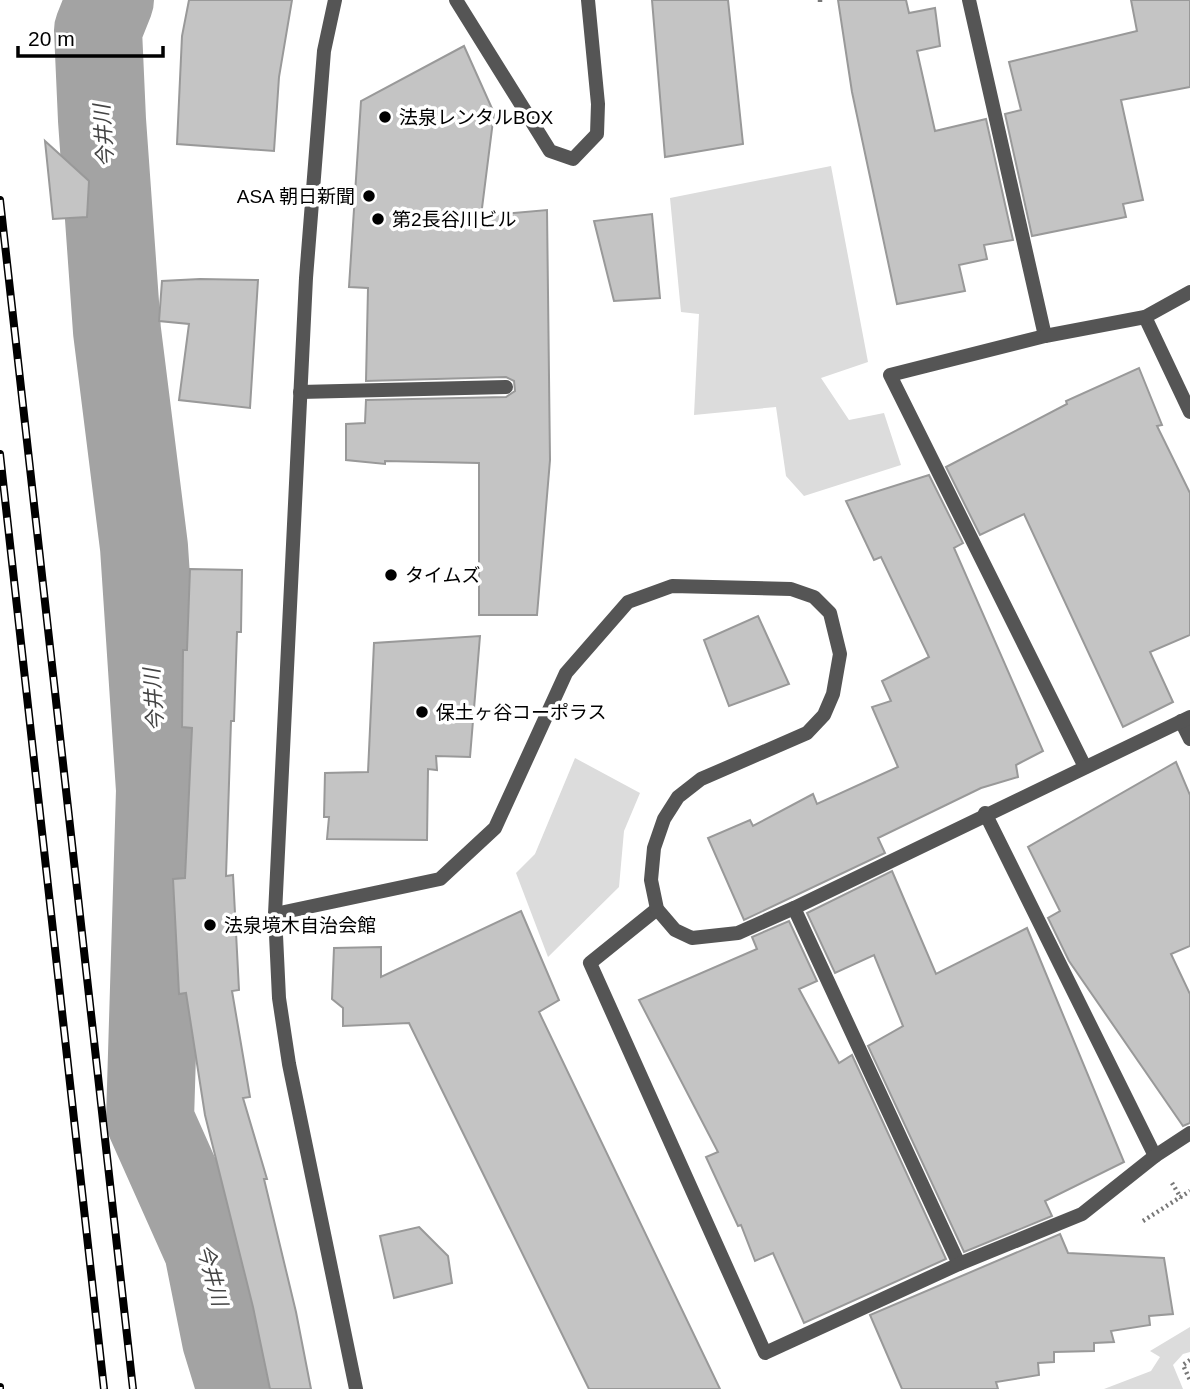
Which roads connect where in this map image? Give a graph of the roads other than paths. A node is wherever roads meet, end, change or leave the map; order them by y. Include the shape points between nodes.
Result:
1 (335, 0) edge
2 (456, 0) edge
3 (588, 0) edge
4 (969, 0) edge
5 (1190, 292) edge
6 (1145, 317) junction
7 (1045, 336) junction
8 (506, 387) dead end
9 (300, 392) junction
10 (1190, 412) edge
11 (1186, 719) edge
12 (1190, 739) edge
13 (1085, 766) junction
14 (985, 813) junction
15 (794, 908) junction
16 (657, 909) junction
17 (275, 914) junction
18 (1190, 1133) edge
19 (1155, 1156) junction
20 (959, 1265) junction
21 (356, 1389) edge

1 - 9 street via 324,51
2 - 3 street via 550,151 573,159 597,134
4 - 7 street
5 - 6 street
6 - 7 street
6 - 10 street
7 - 13 street via 890,375
8 - 9 street
9 - 17 street
11 - 12 street
11 - 13 street
13 - 14 street
14 - 15 street
14 - 19 street
15 - 16 street via 738,933 692,938 675,930
15 - 20 street
16 - 17 street via 651,880 654,848 678,797 701,779 807,733 824,715 840,654 830,613 814,597 791,589 672,586 628,602 566,673 495,828 440,879
16 - 20 street via 590,963 765,1353
17 - 21 street via 279,998 289,1064
18 - 19 street
19 - 20 street via 1082,1214

